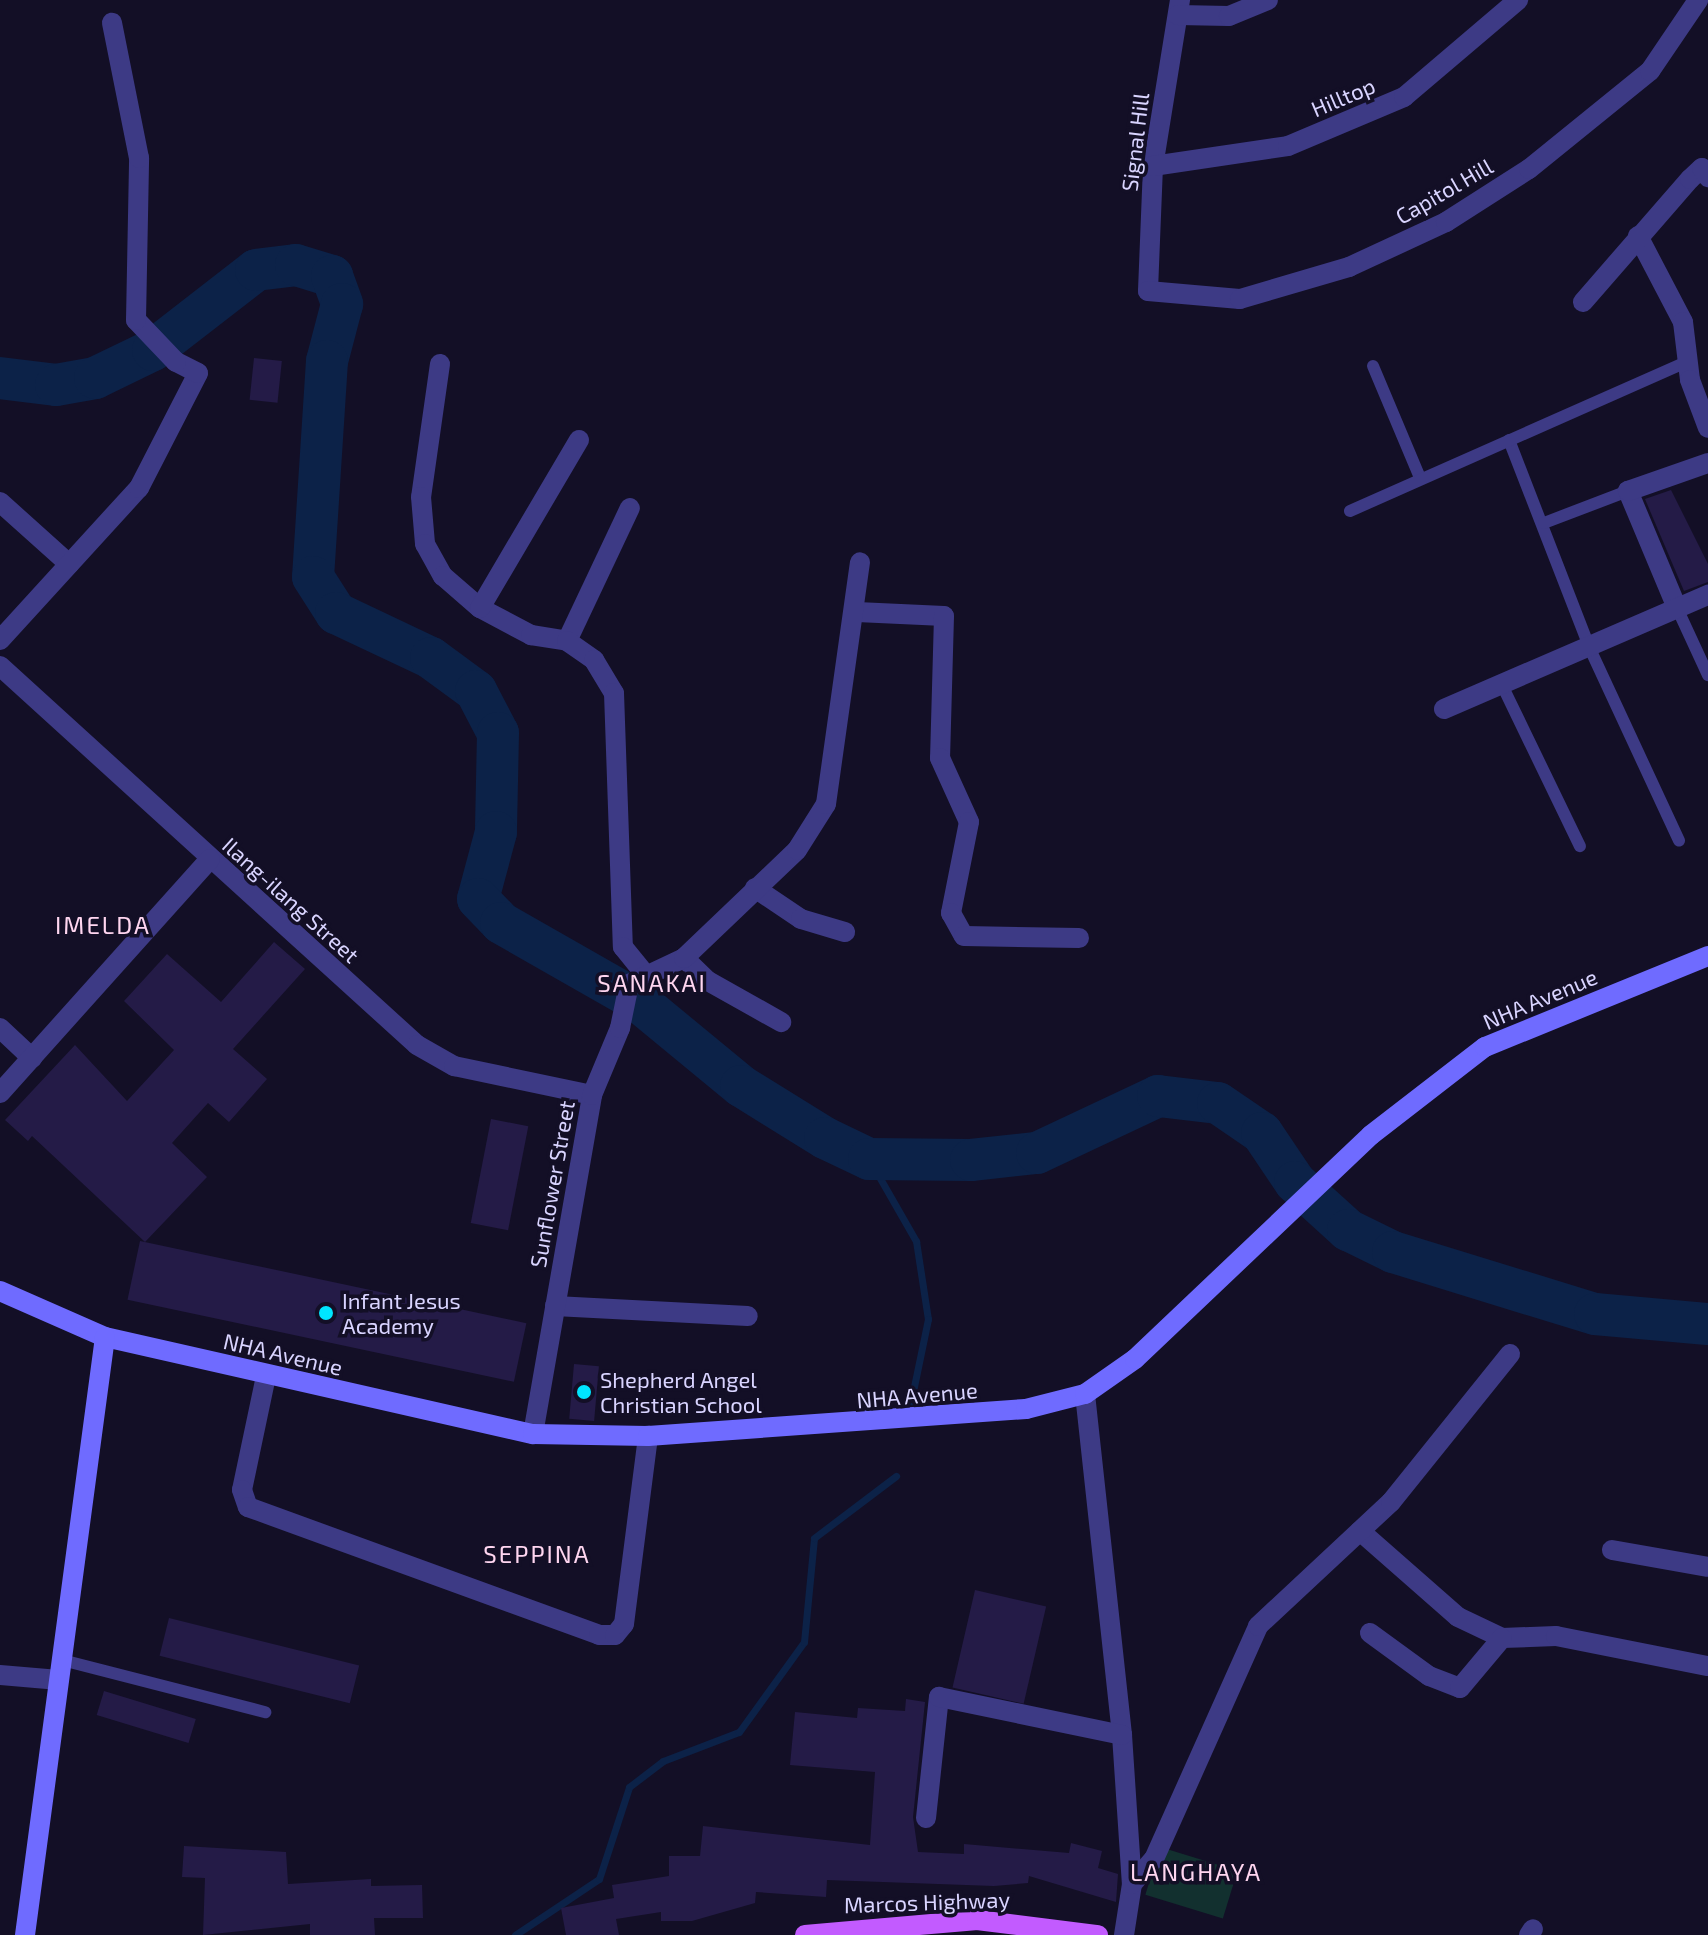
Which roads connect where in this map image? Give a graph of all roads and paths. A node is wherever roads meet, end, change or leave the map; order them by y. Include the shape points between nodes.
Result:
1 (1268, 0) edge
2 (1518, 0) edge
3 (1698, 0) edge
4 (1179, 8) edge
5 (112, 23) dead end
6 (1153, 166) junction
7 (1708, 177) edge
8 (1638, 236) junction
9 (1148, 291) joint
10 (1583, 302) dead end
11 (440, 364) dead end
12 (1373, 366) dead end
13 (1695, 371) edge
14 (1708, 428) edge
15 (579, 440) dead end
16 (1509, 440) junction
17 (1708, 463) edge
18 (1420, 478) junction
19 (1628, 491) junction
20 (0, 502) edge
21 (630, 508) dead end
22 (1350, 511) dead end
23 (1544, 523) junction
24 (860, 562) dead end
25 (69, 564) junction
26 (1708, 595) edge
27 (480, 608) junction
28 (1677, 608) junction
29 (857, 612) junction
30 (0, 640) edge
31 (567, 641) junction
32 (1591, 651) junction
33 (0, 666) edge
34 (1708, 675) edge
35 (1502, 685) junction
36 (1444, 709) dead end
37 (1679, 841) dead end
38 (1580, 846) dead end
39 (210, 859) junction
40 (755, 888) junction
41 (845, 932) dead end
42 (1079, 938) dead end
43 (1708, 956) edge
44 (684, 958) junction
45 (636, 978) junction
46 (781, 1022) dead end
47 (0, 1028) edge
48 (32, 1058) junction
49 (0, 1093) edge
50 (592, 1095) junction
51 (0, 1291) edge
52 (555, 1306) junction
53 (748, 1316) dead end
54 (105, 1337) junction
55 (1510, 1354) dead end
56 (266, 1376) junction
57 (1085, 1394) junction
58 (533, 1434) junction
59 (648, 1436) junction
60 (1360, 1531) junction
61 (1612, 1550) dead end
62 (1708, 1567) edge
63 (1370, 1633) dead end
64 (1502, 1638) junction
65 (1708, 1666) edge
66 (60, 1670) junction
67 (0, 1675) edge
68 (265, 1712) dead end
69 (1122, 1735) junction
70 (926, 1818) dead end
71 (1132, 1884) junction
72 (978, 1928) edge
73 (836, 1932) edge
74 (25, 1935) edge
75 (805, 1935) edge
76 (1098, 1935) edge
77 (1124, 1935) edge

1 - 4 street via 1229,16
2 - 6 street, Hilltop via 1404,97 1288,146
3 - 9 street, Capitol Hill via 1650,71 1529,169 1446,222 1349,267 1240,299
4 - 6 street, Signal Hill
5 - 25 street via 139,158 136,320 176,362 198,373 139,488
6 - 9 street, Signal Hill
7 - 8 street via 1702,168
8 - 10 street
8 - 13 street via 1683,322
11 - 27 street via 421,497 425,544 443,576
12 - 18 lane
13 - 14 street
13 - 16 lane
15 - 27 street
16 - 18 lane
16 - 23 lane
17 - 19 street
18 - 22 lane
19 - 23 lane
19 - 28 street
20 - 25 street
21 - 31 street
23 - 32 lane
24 - 29 street
25 - 30 street
26 - 28 street
27 - 31 street via 531,635
28 - 32 street
28 - 34 lane
29 - 40 street via 826,804 797,850
29 - 42 street via 944,616 940,758 969,822 951,913 964,936
31 - 45 street via 594,660 614,693 623,947
32 - 35 street
32 - 37 lane
33 - 39 street, Ilang-ilang Street
35 - 36 street
35 - 38 lane
39 - 48 street
39 - 50 street, Ilang-ilang Street via 417,1045 454,1066
40 - 41 street via 801,919
40 - 44 street
43 - 57 street, NHA Avenue via 1485,1047 1371,1135 1268,1239 1135,1359
44 - 45 street
44 - 46 street via 708,981
45 - 50 street, Sunflower Street
47 - 48 street
48 - 49 street
50 - 52 street, Sunflower Street
51 - 54 street, NHA Avenue
52 - 53 street
52 - 58 street, Sunflower Street
54 - 56 street, NHA Avenue
54 - 66 street
55 - 60 street
56 - 58 street, NHA Avenue
56 - 59 street via 242,1490 248,1507 599,1635 615,1635 624,1624
57 - 59 street, NHA Avenue via 951,1419
57 - 69 street
58 - 59 street, NHA Avenue
60 - 64 street via 1458,1617
60 - 71 street via 1258,1626 1154,1859
61 - 62 street
63 - 64 street via 1429,1676 1460,1688
64 - 65 street via 1556,1636
66 - 67 street
66 - 68 lane
66 - 74 street
69 - 70 street via 939,1697
69 - 71 street
71 - 77 street
72 - 73 main road, Marcos Highway
72 - 76 main road, Marcos Highway
73 - 75 main road, Marcos Highway

